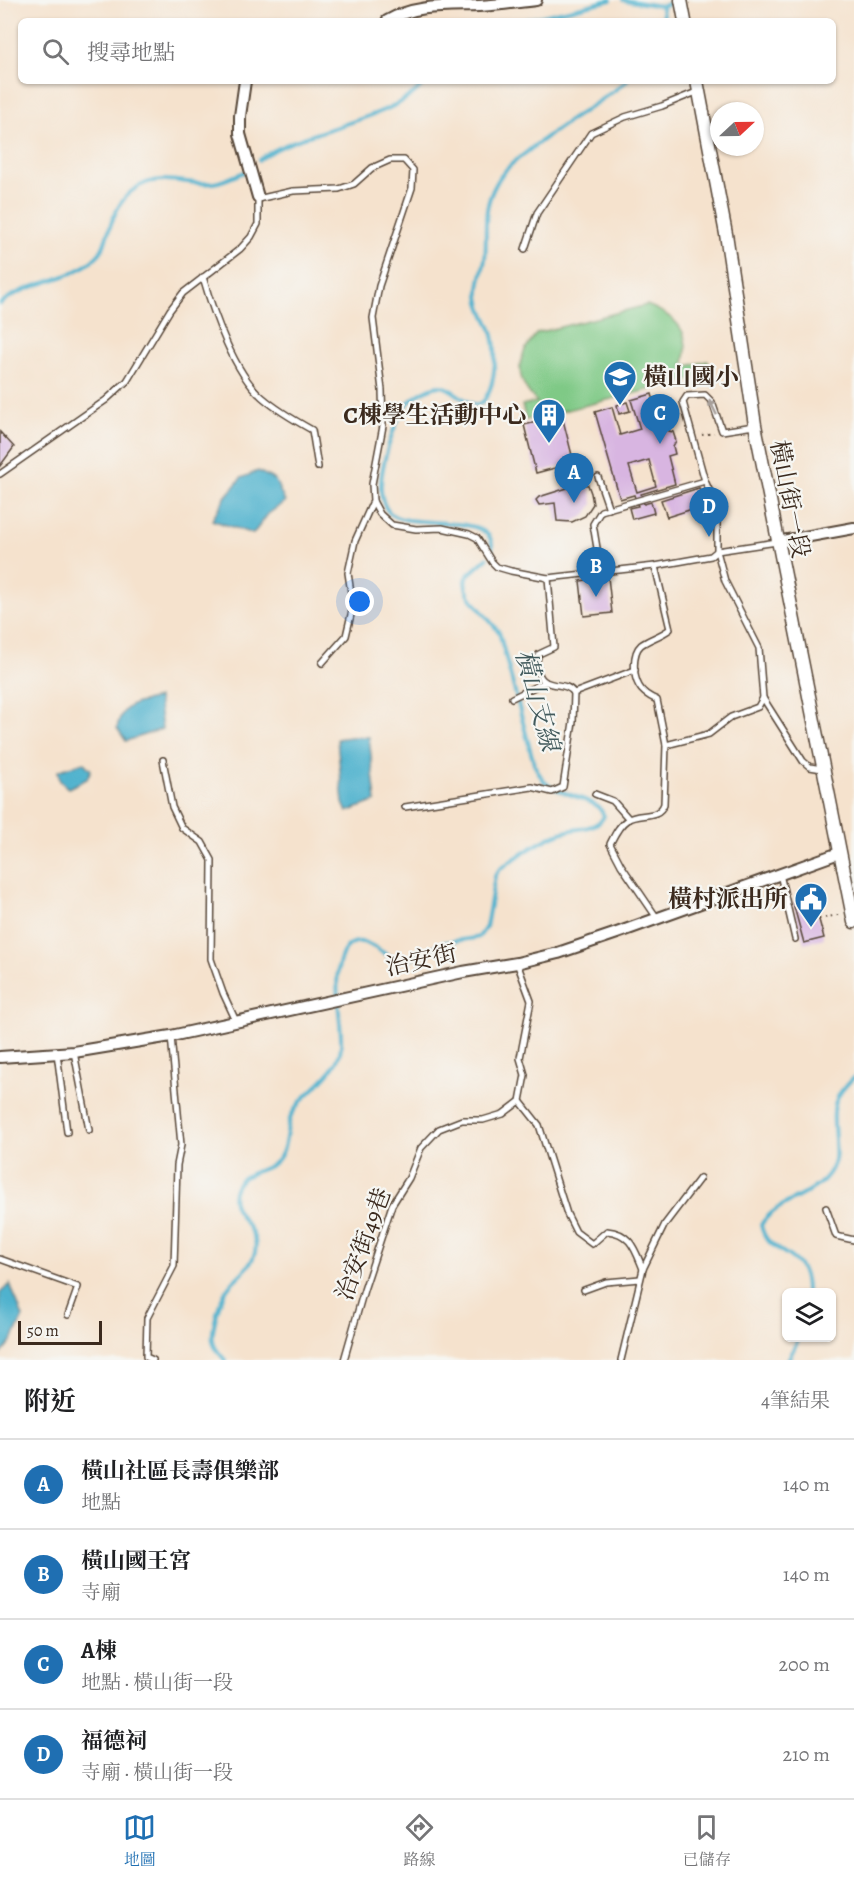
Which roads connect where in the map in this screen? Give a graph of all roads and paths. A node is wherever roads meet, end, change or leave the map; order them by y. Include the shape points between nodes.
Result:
1 (536, 0) edge
2 (393, 18) edge
3 (245, 84) edge
4 (698, 86) edge
5 (258, 197) junction
6 (525, 249) dead end
7 (203, 277) junction
8 (755, 425) junction
9 (722, 431) junction
10 (693, 437) junction
11 (318, 467) dead end
12 (0, 474) edge
13 (598, 477) dead end
14 (705, 481) junction
15 (373, 501) junction
16 (609, 508) junction
17 (854, 528) edge
18 (777, 542) junction
19 (717, 551) junction
20 (655, 566) junction
21 (601, 572) junction
22 (548, 578) junction
23 (322, 663) dead end
24 (634, 670) junction
25 (545, 682) junction
26 (574, 693) junction
27 (512, 698) dead end
28 (763, 698) junction
29 (666, 745) junction
30 (163, 760) dead end
31 (822, 769) junction
32 (595, 794) dead end
33 (405, 807) dead end
34 (629, 819) junction
35 (839, 854) junction
36 (780, 874) junction
37 (853, 917) edge
38 (657, 918) junction
39 (819, 919) dead end
40 (795, 939) dead end
41 (517, 963) junction
42 (236, 1021) junction
43 (171, 1036) junction
44 (74, 1052) junction
45 (57, 1053) junction
46 (0, 1057) edge
47 (520, 1101) junction
48 (89, 1130) dead end
49 (67, 1132) dead end
50 (699, 1178) dead end
51 (826, 1208) dead end
52 (854, 1240) edge
53 (0, 1259) edge
54 (643, 1269) junction
55 (640, 1279) junction
56 (584, 1290) dead end
57 (68, 1315) dead end
58 (153, 1360) edge
59 (344, 1360) edge
60 (621, 1360) edge

1 - 2 street via 436,6
3 - 5 street via 240,134
4 - 6 lane via 663,106 625,117 591,133 537,213
4 - 8 street, 橫山街一段 via 726,234
5 - 7 lane via 258,224 251,237
5 - 15 lane via 293,190 339,189 354,184 372,168 390,160 404,160 413,170 412,188 379,286 373,318 383,426 372,484
7 - 11 lane via 236,363 260,396 312,430
7 - 12 lane via 170,310 127,381
8 - 9 lane
8 - 18 street, 橫山街一段
9 - 10 path
9 -> 10 lane via 712,402 705,394 687,396 683,402
10 - 14 lane
13 - 16 lane
14 - 16 lane
14 - 19 lane via 717,507
15 - 22 lane via 392,525 469,534 477,538 497,567
15 - 23 lane via 355,541 348,573 353,606 346,636
16 - 21 lane via 601,511 593,524
17 - 18 street
18 - 19 lane
18 - 31 street, 橫山街一段
19 - 20 lane via 711,556
19 - 28 lane via 725,581 759,648
20 - 21 lane
20 - 24 lane via 670,629 639,646
21 - 22 lane
22 - 25 lane via 554,647 539,654 536,660
24 - 26 lane
24 - 29 lane via 639,686 657,700
25 - 26 lane
25 - 27 lane
26 - 33 lane via 563,787 552,792 532,787
28 - 29 lane via 758,707 731,717 709,734
28 - 31 lane via 803,761
29 - 34 lane via 662,810
30 - 42 lane via 172,807 182,828 202,842 212,860 211,959
31 - 35 street, 橫山街一段
32 - 34 lane via 613,801
34 - 38 lane via 610,844
35 - 36 street, 治安街
35 - 37 street, 橫山街一段
36 - 38 street, 治安街
36 - 40 lane
37 - 39 path
38 - 41 street, 治安街 via 558,953
41 - 42 street, 治安街
41 - 47 lane via 531,1001 520,1058 525,1075
42 - 43 street, 治安街
43 - 44 street, 治安街
43 - 58 lane via 181,1145 174,1266 147,1318 146,1357
44 - 45 street, 治安街
44 - 48 lane
45 - 46 street, 治安街
45 - 49 lane
47 - 54 lane via 539,1125 576,1232 592,1244 607,1231 619,1232 632,1245
47 - 59 lane, 治安街49巷 via 503,1114 483,1120 462,1120 439,1129 421,1148 392,1205
50 - 54 lane via 665,1224
51 - 52 lane via 836,1236
53 - 57 lane via 78,1287
54 - 55 lane
55 - 56 lane via 606,1282
55 - 60 lane

